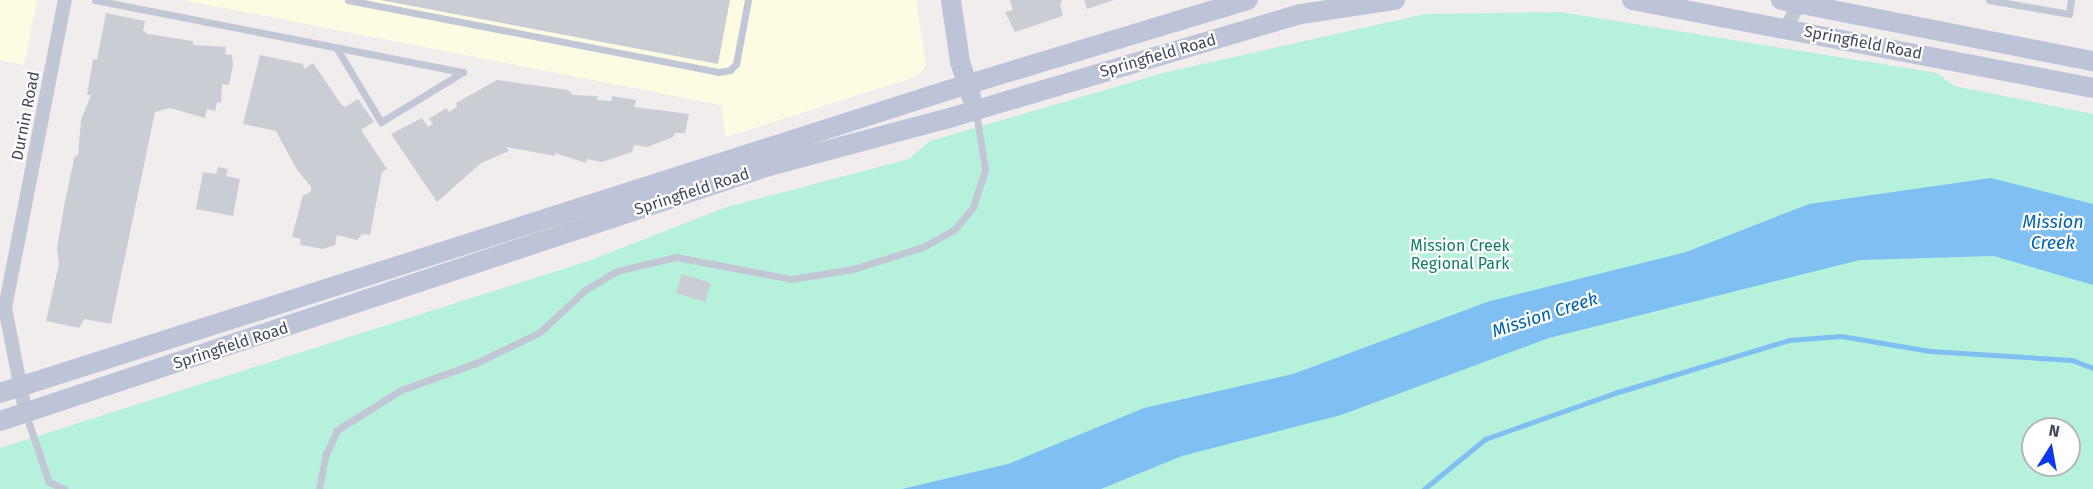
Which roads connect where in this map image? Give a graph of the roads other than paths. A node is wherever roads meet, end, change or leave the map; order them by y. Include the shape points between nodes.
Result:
1 (65, 0) edge
2 (95, 0) edge
3 (348, 0) edge
4 (748, 0) edge
5 (951, 0) edge
6 (1248, 0) edge
7 (1395, 0) edge
8 (1632, 0) edge
9 (1989, 0) edge
10 (2071, 0) edge
11 (1794, 1) edge
12 (1786, 28) junction
13 (336, 47) junction
14 (2093, 61) edge
15 (967, 84) junction
16 (2093, 88) edge
17 (976, 110) junction
18 (9, 390) edge
19 (26, 415) junction
20 (0, 421) edge
21 (64, 489) edge
22 (319, 489) edge

1 - 18 street, Durnin Road via 5,309
2 - 13 lane
3 - 4 lane via 718,72 730,70 736,64
5 - 15 main road
6 - 15 main road, Springfield Road
7 - 17 main road, Springfield Road via 1301,14
8 - 12 main road, Springfield Road
9 - 10 lane via 2069,14
11 - 12 street
11 - 14 main road, Springfield Road
12 - 16 main road, Springfield Road
13 - 13 lane via 405,61 463,72 381,122
15 - 17 main road
15 - 18 main road, Springfield Road
17 - 19 main road, Springfield Road via 769,166
17 - 22 lane via 985,169 973,207 954,230 923,247 853,268 791,279 676,256 617,271 585,290 540,332 476,363 401,390 337,430 326,454
18 - 19 street, Durnin Road
19 - 20 main road, Springfield Road
19 - 21 lane via 49,482

